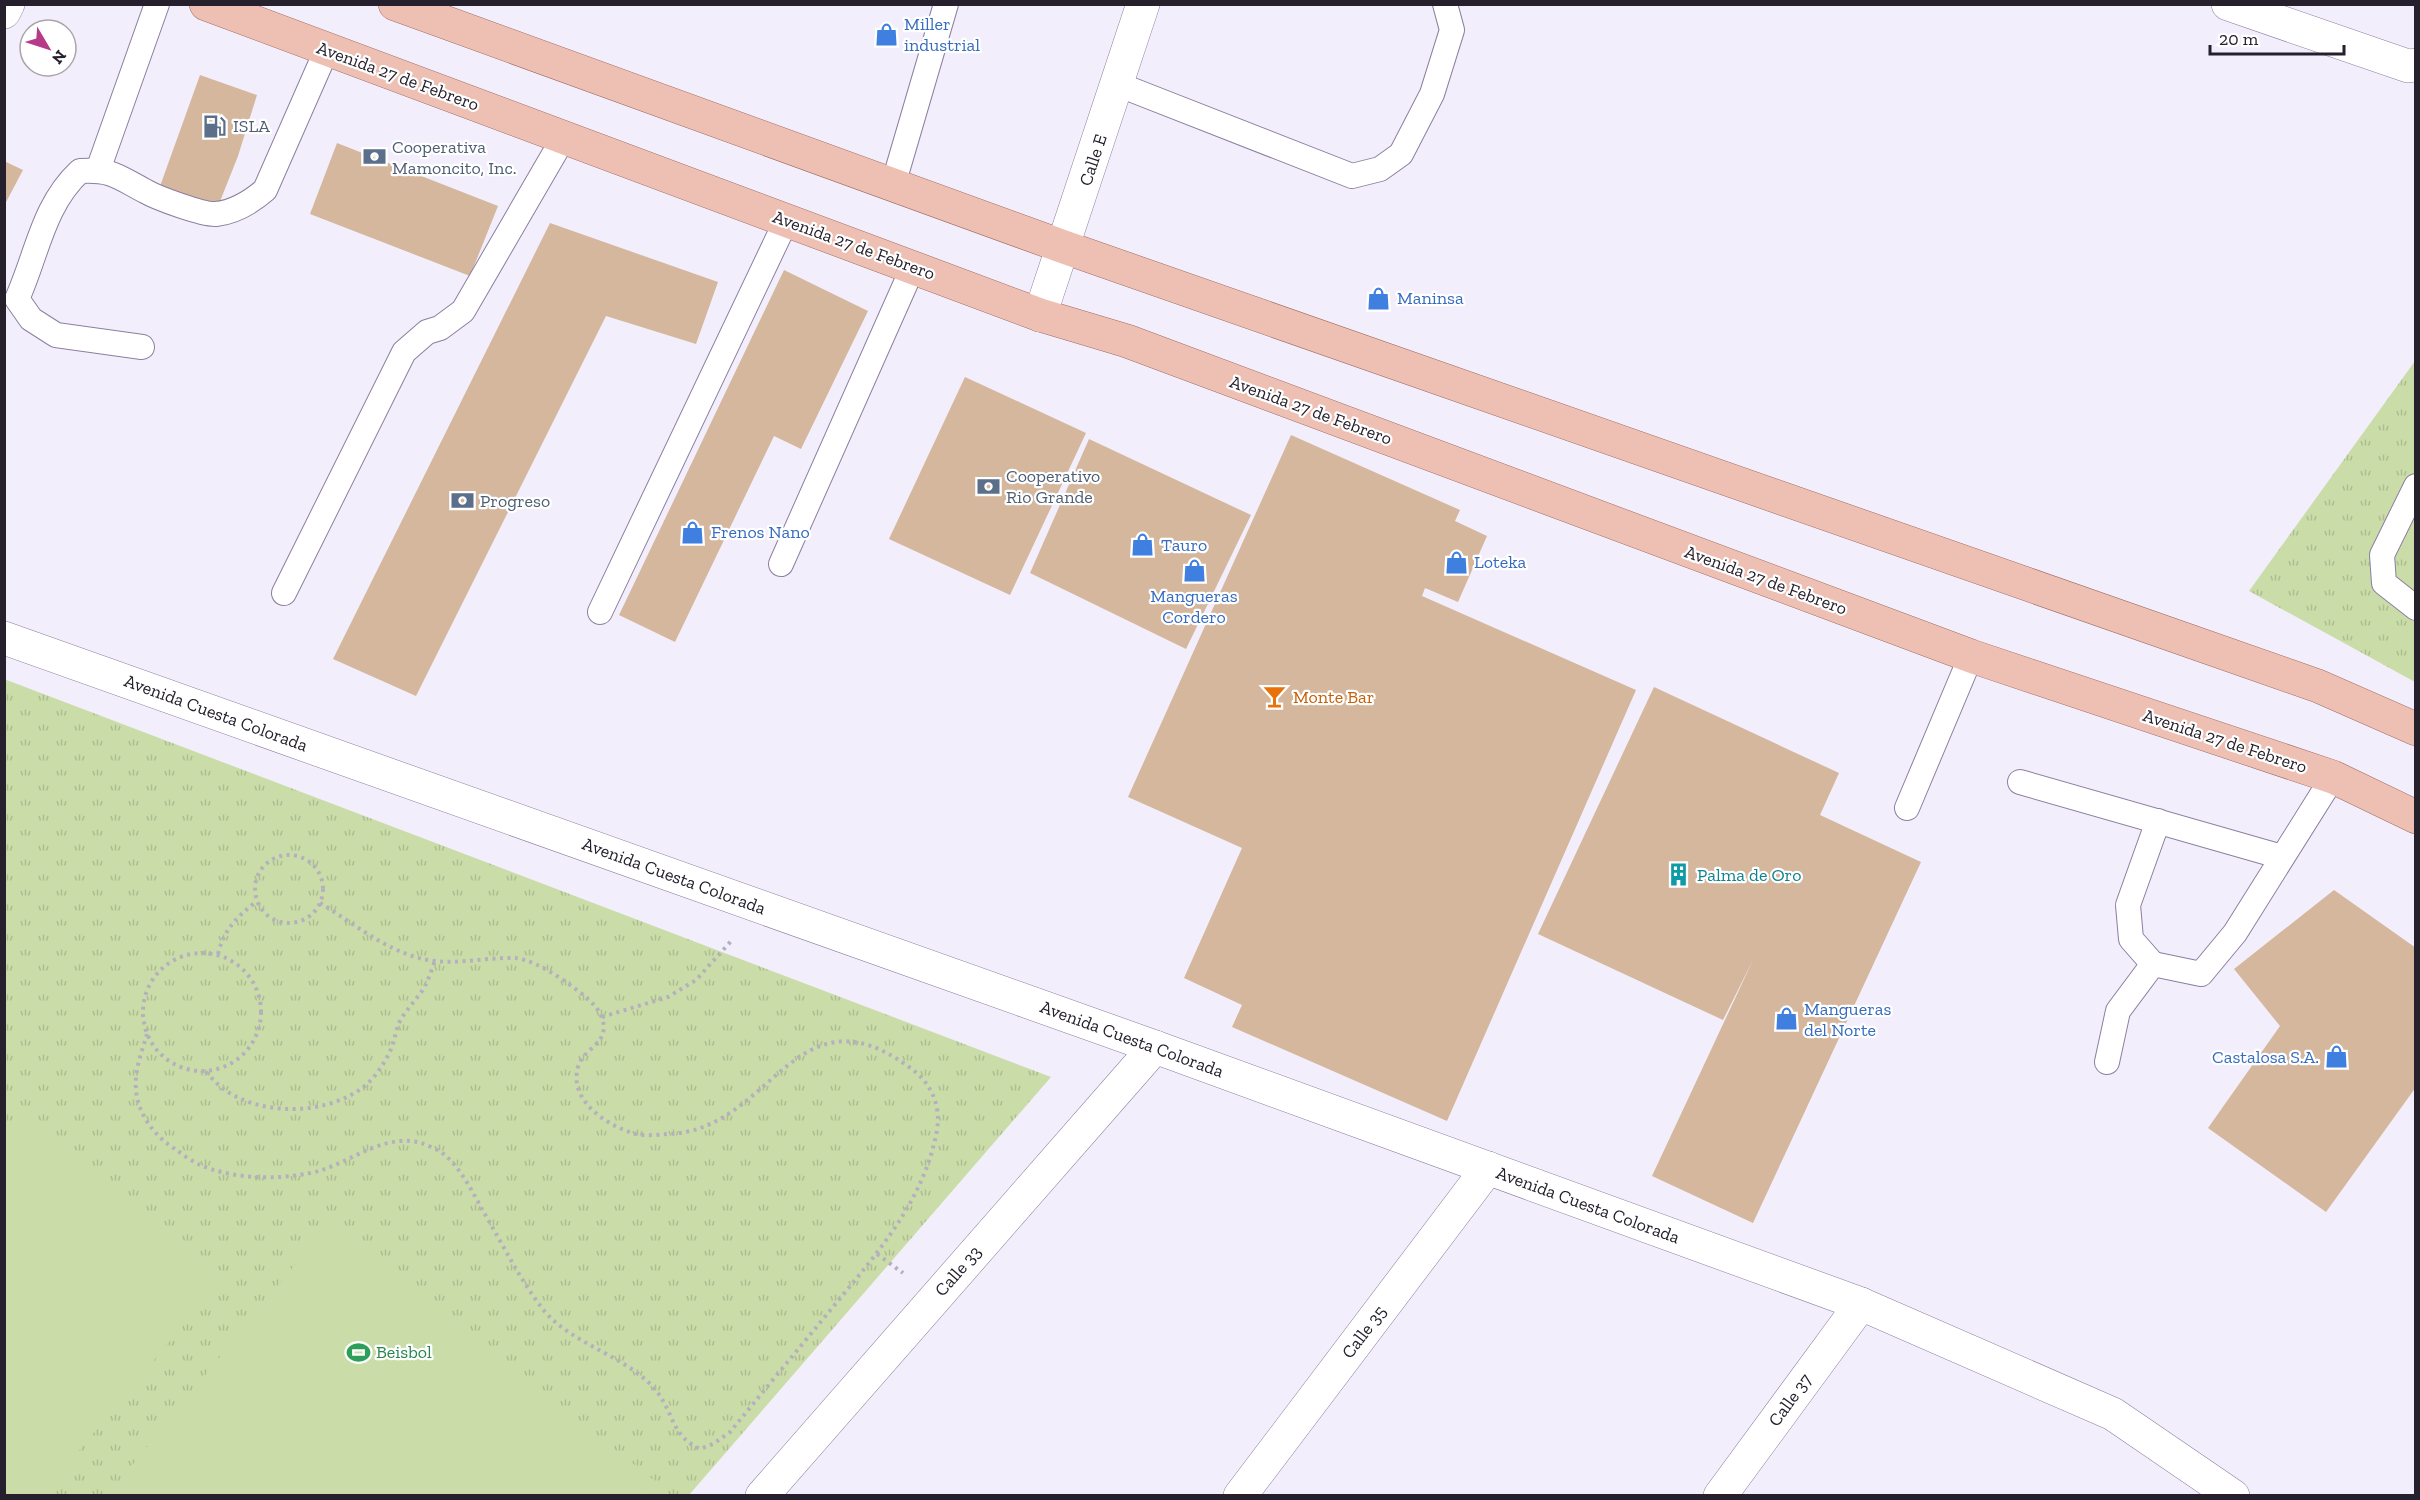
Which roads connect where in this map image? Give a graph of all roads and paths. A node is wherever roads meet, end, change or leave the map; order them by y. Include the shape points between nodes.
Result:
1 (8, 4) edge
2 (157, 4) edge
3 (206, 4) edge
4 (395, 4) edge
5 (946, 4) edge
6 (1143, 4) edge
7 (1445, 4) edge
8 (2228, 4) edge
9 (435, 11) edge
10 (4, 12) edge
11 (327, 49) junction
12 (2415, 65) edge
13 (1117, 84) junction
14 (564, 137) junction
15 (98, 170) junction
16 (893, 185) junction
17 (787, 219) junction
18 (1064, 247) junction
19 (913, 267) junction
20 (4, 310) edge
21 (1040, 315) junction
22 (31, 319) junction
23 (142, 347) dead end
24 (2415, 486) edge
25 (782, 564) dead end
26 (285, 593) dead end
27 (2415, 608) edge
28 (600, 612) dead end
29 (4, 638) edge
30 (1971, 656) junction
31 (2415, 729) edge
32 (2333, 777) junction
33 (2020, 782) dead end
34 (1907, 808) dead end
35 (2415, 817) edge
36 (2158, 821) junction
37 (2282, 857) junction
38 (257, 901) junction
39 (320, 903) junction
40 (760, 906) junction
41 (218, 954) junction
42 (435, 961) junction
43 (2153, 964) junction
44 (602, 1017) junction
45 (147, 1034) junction
46 (1155, 1047) junction
47 (2107, 1062) dead end
48 (206, 1072) junction
49 (1488, 1168) junction
50 (1860, 1304) junction
51 (2212, 1490) edge
52 (762, 1496) edge
53 (1240, 1496) edge
54 (1720, 1496) edge

1 - 10 street
2 - 15 lane
3 - 11 main road, Avenida 27 de Febrero
4 - 9 main road
5 - 16 lane
6 - 13 street, Calle E
7 - 13 lane via 1452,30 1432,94 1401,154 1380,169 1352,176
8 - 12 street via 2408,66
9 - 16 main road
11 - 14 main road, Avenida 27 de Febrero
11 - 15 lane via 266,190 248,204 213,215 155,197 115,174
13 - 18 street, Calle E
14 - 17 main road, Avenida 27 de Febrero
14 - 26 lane via 463,311 404,351
15 - 22 lane via 80,171 64,185 40,231 29,273 17,299
16 - 18 main road
17 - 19 main road, Avenida 27 de Febrero
17 - 28 lane
18 - 21 street, Calle E
18 - 31 main road via 2307,682
19 - 21 main road, Avenida 27 de Febrero
19 - 25 lane
20 - 22 lane
21 - 30 main road, Avenida 27 de Febrero via 1138,345
22 - 23 lane via 56,335
24 - 27 lane via 2382,555 2384,583
29 - 40 street, Avenida Cuesta Colorada
30 - 32 main road, Avenida 27 de Febrero
30 - 34 lane
32 - 35 main road, Avenida 27 de Febrero
32 - 37 lane
33 - 36 lane
36 - 37 lane
36 - 43 lane via 2127,905 2132,939
37 - 43 lane via 2235,933 2201,974
38 - 39 path via 263,913 288,924 301,922
38 - 39 path via 256,882 265,864 290,855 303,858 321,877
38 - 41 path via 228,927
39 - 42 path via 380,942
40 - 44 path via 696,980 668,997
40 - 46 street, Avenida Cuesta Colorada
41 - 45 path via 199,952 181,956 152,980 142,1015
41 - 48 path via 249,974 258,990 261,1027 240,1058 224,1068
42 - 44 path via 518,958 546,969 580,993
42 - 48 path via 424,988 400,1022 380,1069 365,1085 338,1100 293,1109 269,1106 223,1088
43 - 47 lane via 2118,1011
44 - 45 path via 604,1031 578,1067 577,1079 582,1098 616,1128 642,1135 682,1134 728,1116 820,1044 845,1040 870,1045 916,1072 933,1093 939,1116 933,1155 913,1201 877,1254 730,1432 700,1449 687,1443 677,1431 657,1393 638,1374 544,1311 468,1185 441,1152 419,1142 394,1142 322,1170 280,1177 237,1175 198,1164 164,1143 148,1124 138,1101 135,1078
45 - 48 path via 156,1050 170,1062 187,1070
46 - 49 street, Avenida Cuesta Colorada
46 - 52 street, Calle 33
49 - 50 street, Avenida Cuesta Colorada
49 - 53 street, Calle 35
50 - 51 street, Avenida Cuesta Colorada via 2113,1414
50 - 54 street, Calle 37

